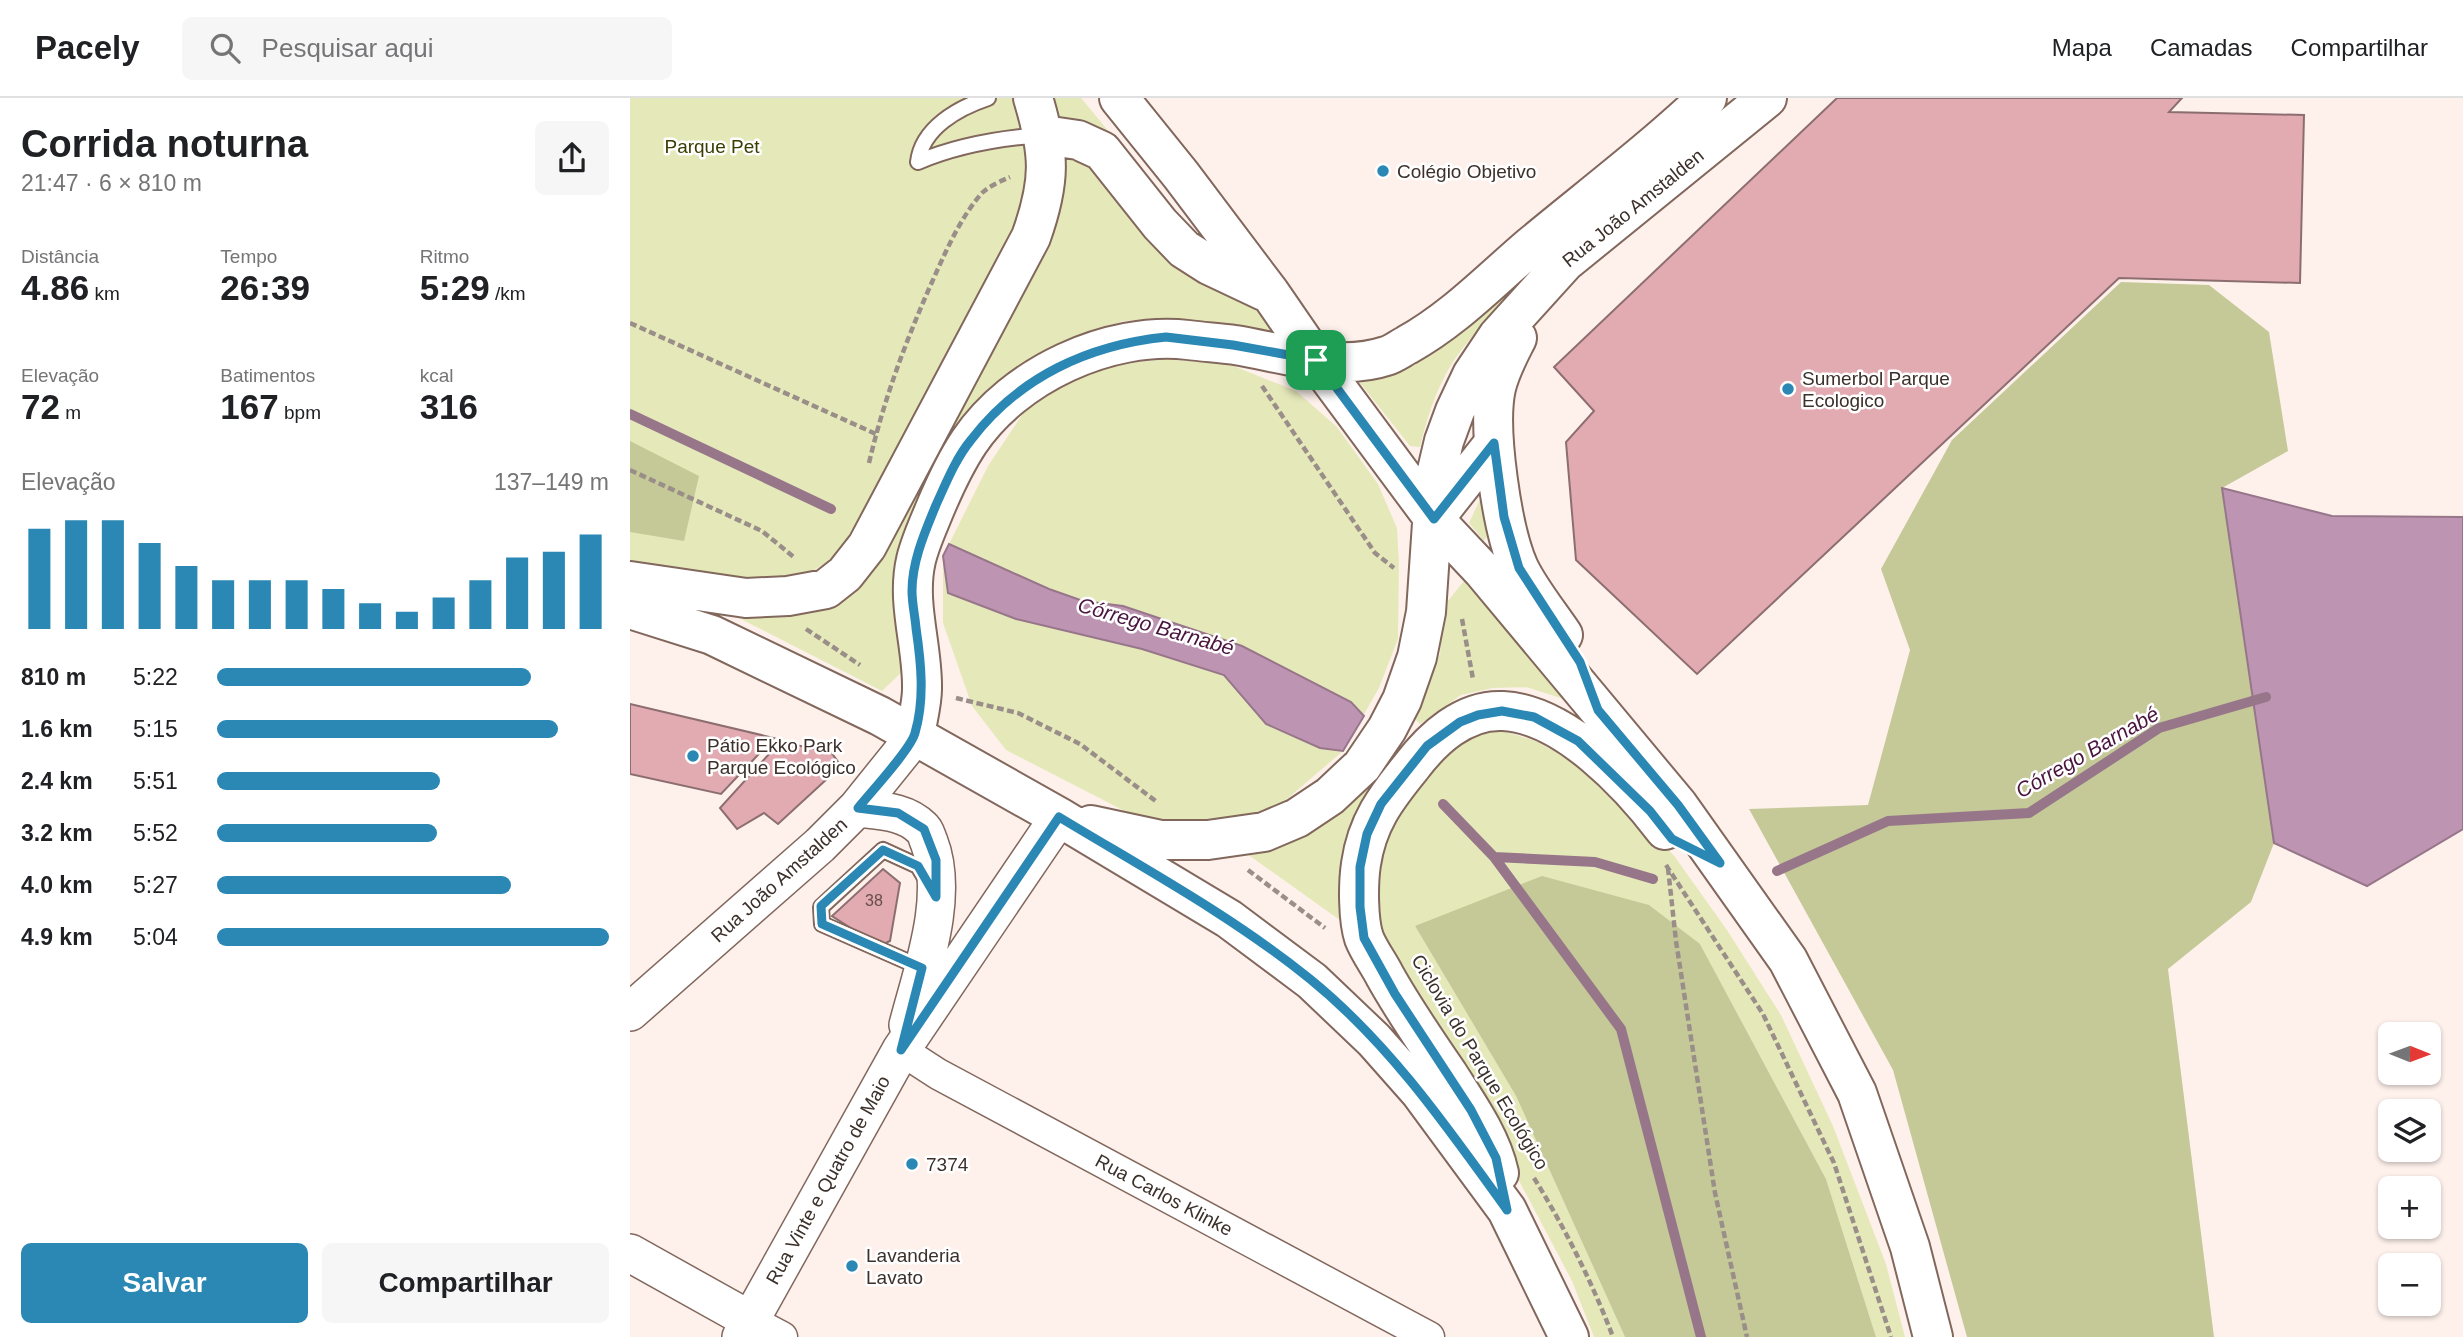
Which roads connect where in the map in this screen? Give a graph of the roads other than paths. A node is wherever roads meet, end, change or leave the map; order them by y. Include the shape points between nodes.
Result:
1 (988, 98) edge
2 (1033, 98) edge
3 (1119, 98) edge
4 (1707, 98) edge
5 (1767, 98) edge
6 (1044, 135) junction
7 (1565, 262) junction
8 (1269, 293) junction
9 (1316, 360) junction
10 (1494, 443) junction
11 (1434, 519) junction
12 (630, 581) edge
13 (630, 610) edge
14 (1598, 710) junction
15 (915, 736) junction
16 (858, 808) junction
17 (1059, 817) junction
18 (1720, 863) junction
19 (936, 897) junction
20 (922, 968) junction
21 (630, 1012) edge
22 (901, 1050) junction
23 (1507, 1210) junction
24 (630, 1253) edge
25 (746, 1329) edge
26 (782, 1337) edge
27 (1429, 1337) edge
28 (1569, 1337) edge
29 (1933, 1337) edge

1 - 6 lane via 934,128 920,147 918,162 994,140
2 - 6 main road
3 - 8 main road
4 - 9 main road, Rua João Amstalden via 1421,338 1387,356 1351,362
5 - 7 main road, Rua João Amstalden
6 - 8 main road via 1102,151 1184,249
6 - 12 main road via 1047,167 1041,209 1031,237 867,546 845,574 826,589 746,598
7 - 10 main road via 1505,361 1492,415
7 - 11 main road, Rua João Amstalden via 1498,336 1472,375 1444,441
8 - 9 main road
9 - 11 main road
9 - 15 main road, Rua João Amstalden via 1166,337 1132,341 1054,368 1001,408 963,452 916,560 912,592 922,690
10 - 11 main road
10 - 14 main road via 1504,517 1519,568 1580,662
11 - 14 main road
11 - 17 main road, Rua João Amstalden via 1426,612 1402,700 1362,766 1329,796 1297,818 1264,832 1208,840 1161,840
13 - 15 main road via 712,635
14 - 18 main road
15 - 16 street, Rua João Amstalden
15 - 17 main road
16 - 19 street via 898,813 924,829 936,860
16 - 21 street, Rua João Amstalden
17 - 22 street, Rua Vinte e Quatro de Maio
17 - 23 main road via 1229,919 1312,981 1420,1091
18 - 23 main road via 1672,839 1650,811 1578,741 1534,717 1502,711 1460,722 1427,746 1381,804 1367,834 1360,867 1364,938 1471,1110 1496,1158
18 - 29 main road via 1788,960 1857,1093 1910,1247
19 - 20 street
19 - 20 lane via 918,866 883,850 821,906 822,924
20 - 22 street
22 - 25 street, Rua Vinte e Quatro de Maio
22 - 27 street, Rua Carlos Klinke
23 - 28 main road
24 - 25 street
25 - 26 street

